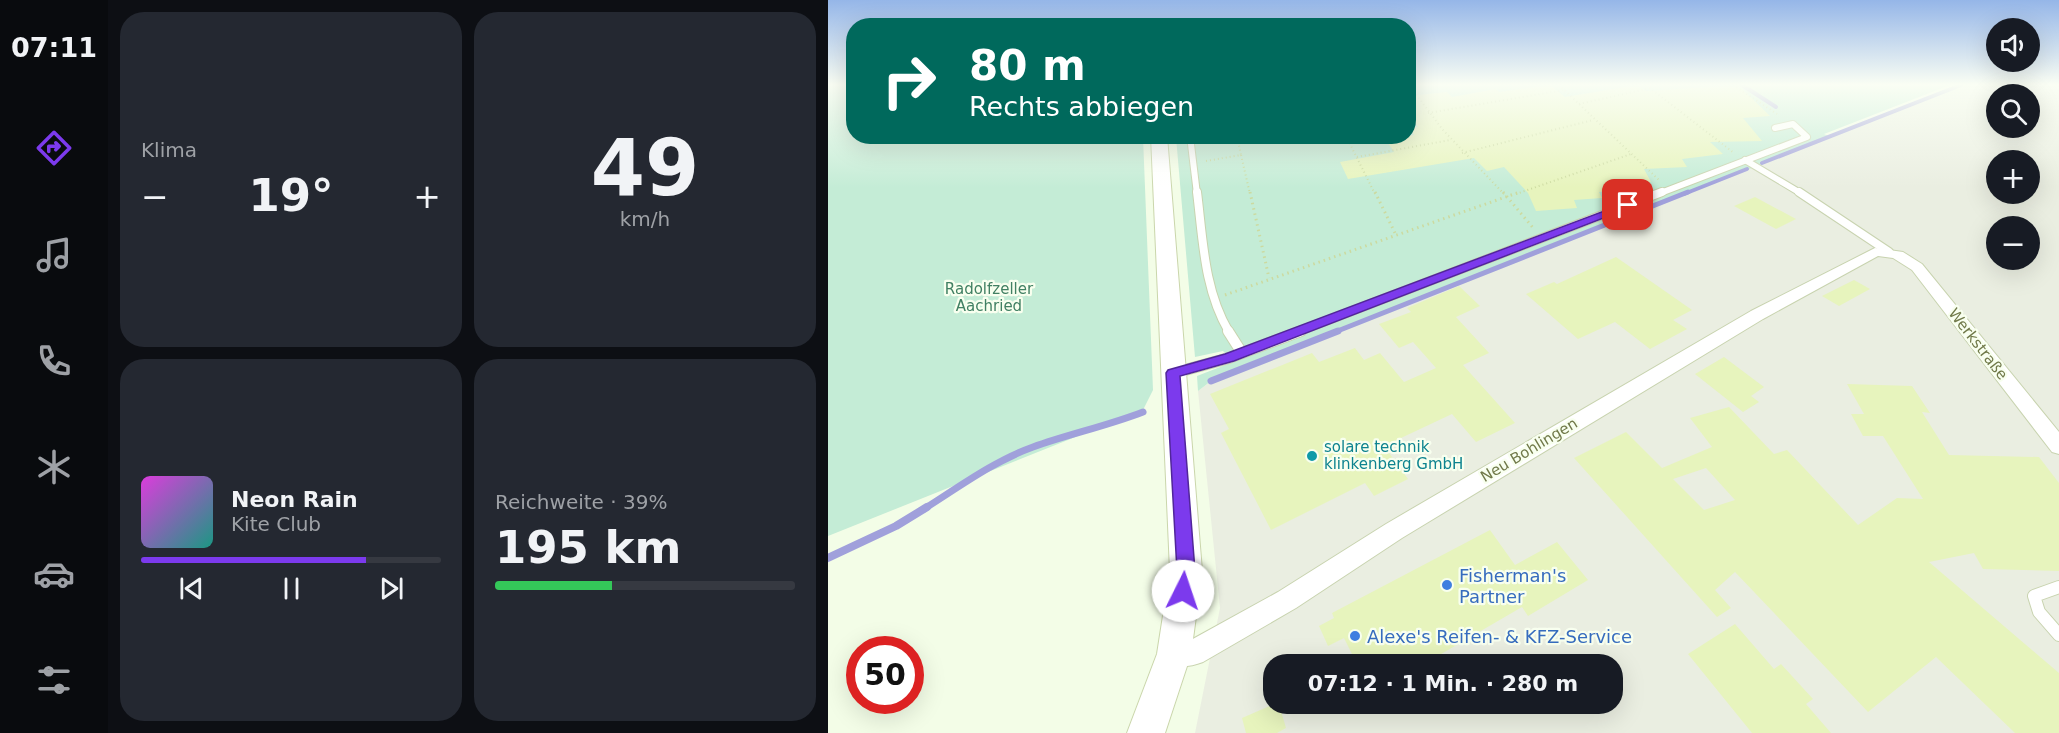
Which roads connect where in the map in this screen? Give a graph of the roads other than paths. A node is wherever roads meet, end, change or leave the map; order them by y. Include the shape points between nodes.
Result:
1 (1774, 128) dead end
2 (1159, 144) edge
3 (1191, 144) edge
4 (1745, 160) junction
5 (1889, 252) junction
6 (1242, 353) junction
7 (1173, 373) junction
8 (2059, 446) edge
9 (2059, 587) edge
10 (2059, 635) edge
11 (1174, 654) junction
12 (1146, 733) edge

1 - 4 lane via 1793,124 1807,137
2 - 7 main road
3 - 6 lane via 1213,299
4 - 5 lane
4 - 6 lane
5 - 8 street, Werkstraße via 1907,258 1917,267
5 - 11 street, Neu Bohlingen via 1875,252 1757,315 1394,531 1266,612 1194,653
6 - 7 lane
7 - 11 main road via 1186,571
9 - 10 lane via 2034,596 2033,604
11 - 12 main road

